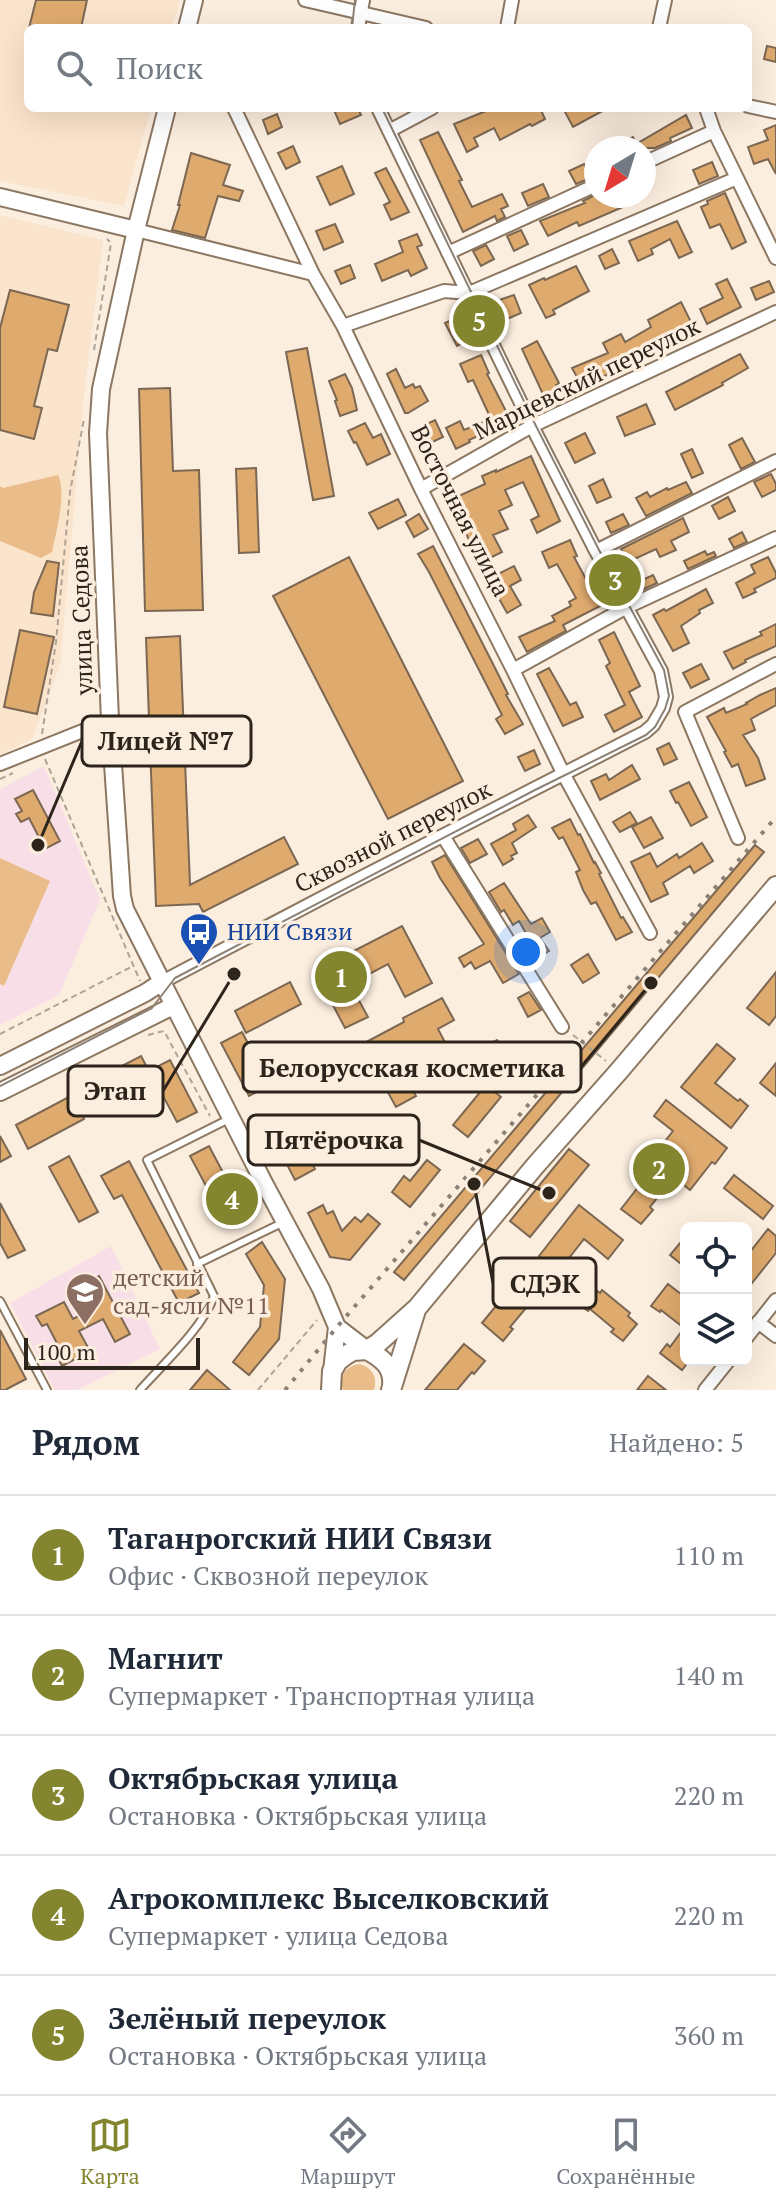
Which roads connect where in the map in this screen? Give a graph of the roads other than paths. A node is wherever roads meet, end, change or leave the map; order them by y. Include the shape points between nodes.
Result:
1 (305, 0) edge
2 (512, 0) edge
3 (665, 0) edge
4 (362, 6) edge
5 (414, 24) edge
6 (508, 24) edge
7 (660, 24) edge
8 (752, 107) edge
9 (166, 112) edge
10 (236, 112) edge
11 (380, 112) edge
12 (425, 112) edge
13 (707, 112) edge
14 (776, 112) edge
15 (389, 131) junction
16 (714, 131) junction
17 (656, 158) edge
18 (737, 178) junction
19 (584, 191) edge
20 (0, 197) edge
21 (136, 230) junction
22 (448, 253) junction
23 (776, 258) edge
24 (313, 274) junction
25 (469, 293) junction
26 (776, 312) edge
27 (343, 326) junction
28 (532, 426) junction
29 (776, 461) edge
30 (421, 489) junction
31 (776, 538) edge
32 (596, 551) junction
33 (627, 607) junction
34 (776, 664) edge
35 (513, 670) junction
36 (110, 720) junction
37 (0, 764) edge
38 (564, 775) junction
39 (443, 836) junction
40 (738, 838) dead end
41 (776, 886) edge
42 (650, 933) dead end
43 (162, 982) junction
44 (173, 1006) junction
45 (562, 1027) road end
46 (0, 1066) edge
47 (0, 1092) edge
48 (223, 1122) junction
49 (285, 1222) junction
50 (197, 1264) junction
51 (776, 1300) edge
52 (0, 1301) edge
53 (417, 1308) junction
54 (758, 1322) junction
55 (337, 1327) junction
56 (752, 1330) edge
57 (776, 1336) edge
58 (367, 1350) junction
59 (724, 1366) edge
60 (331, 1383) edge
61 (392, 1389) edge
62 (47, 1390) edge
63 (140, 1390) edge
64 (705, 1390) edge

1 - 4 street
2 - 6 street
3 - 7 street
4 - 5 street
8 - 14 street
9 - 21 main road, улица Седова
10 - 24 street, Восточная улица
11 - 15 street
12 - 15 street
13 - 16 street
15 - 22 street
16 - 17 street
16 - 18 street
18 - 23 street
18 - 25 street
19 - 22 street
20 - 21 main road
21 - 24 street
21 - 36 main road, улица Седова via 101,389 98,433
22 - 25 street
24 - 27 street, Восточная улица
25 - 27 street via 444,291
25 - 28 street
26 - 28 street, Марцевский переулок
27 - 30 street, Восточная улица
28 - 30 street, Марцевский переулок
28 - 32 street
29 - 32 street
30 - 35 street, Восточная улица
31 - 33 street
32 - 33 street
33 - 35 street
33 - 38 street, Сквозной переулок via 661,671 663,708 645,732
34 - 40 street via 685,712
35 - 38 street, Восточная улица
36 - 37 street
36 - 43 main road, улица Седова via 122,896
38 - 39 street, Сквозной переулок
38 - 42 street, Восточная улица
39 - 43 street, Сквозной переулок
39 - 45 street
41 - 53 main road
43 - 44 main road, улица Седова
43 - 46 main road
44 - 47 main road
44 - 48 main road, улица Седова
48 - 49 main road, улица Седова
48 - 50 lane via 147,1160
49 - 50 lane
49 - 55 main road, улица Седова
50 - 63 lane via 214,1296 210,1308
51 - 54 street
52 - 62 lane
53 - 58 main road
53 - 61 main road
54 - 56 street
54 - 57 street
55 - 58 main road, улица Седова
55 - 60 main road
58 - 60 main road via 353,1351 338,1361
58 - 61 main road via 382,1357 391,1371
59 - 64 street

